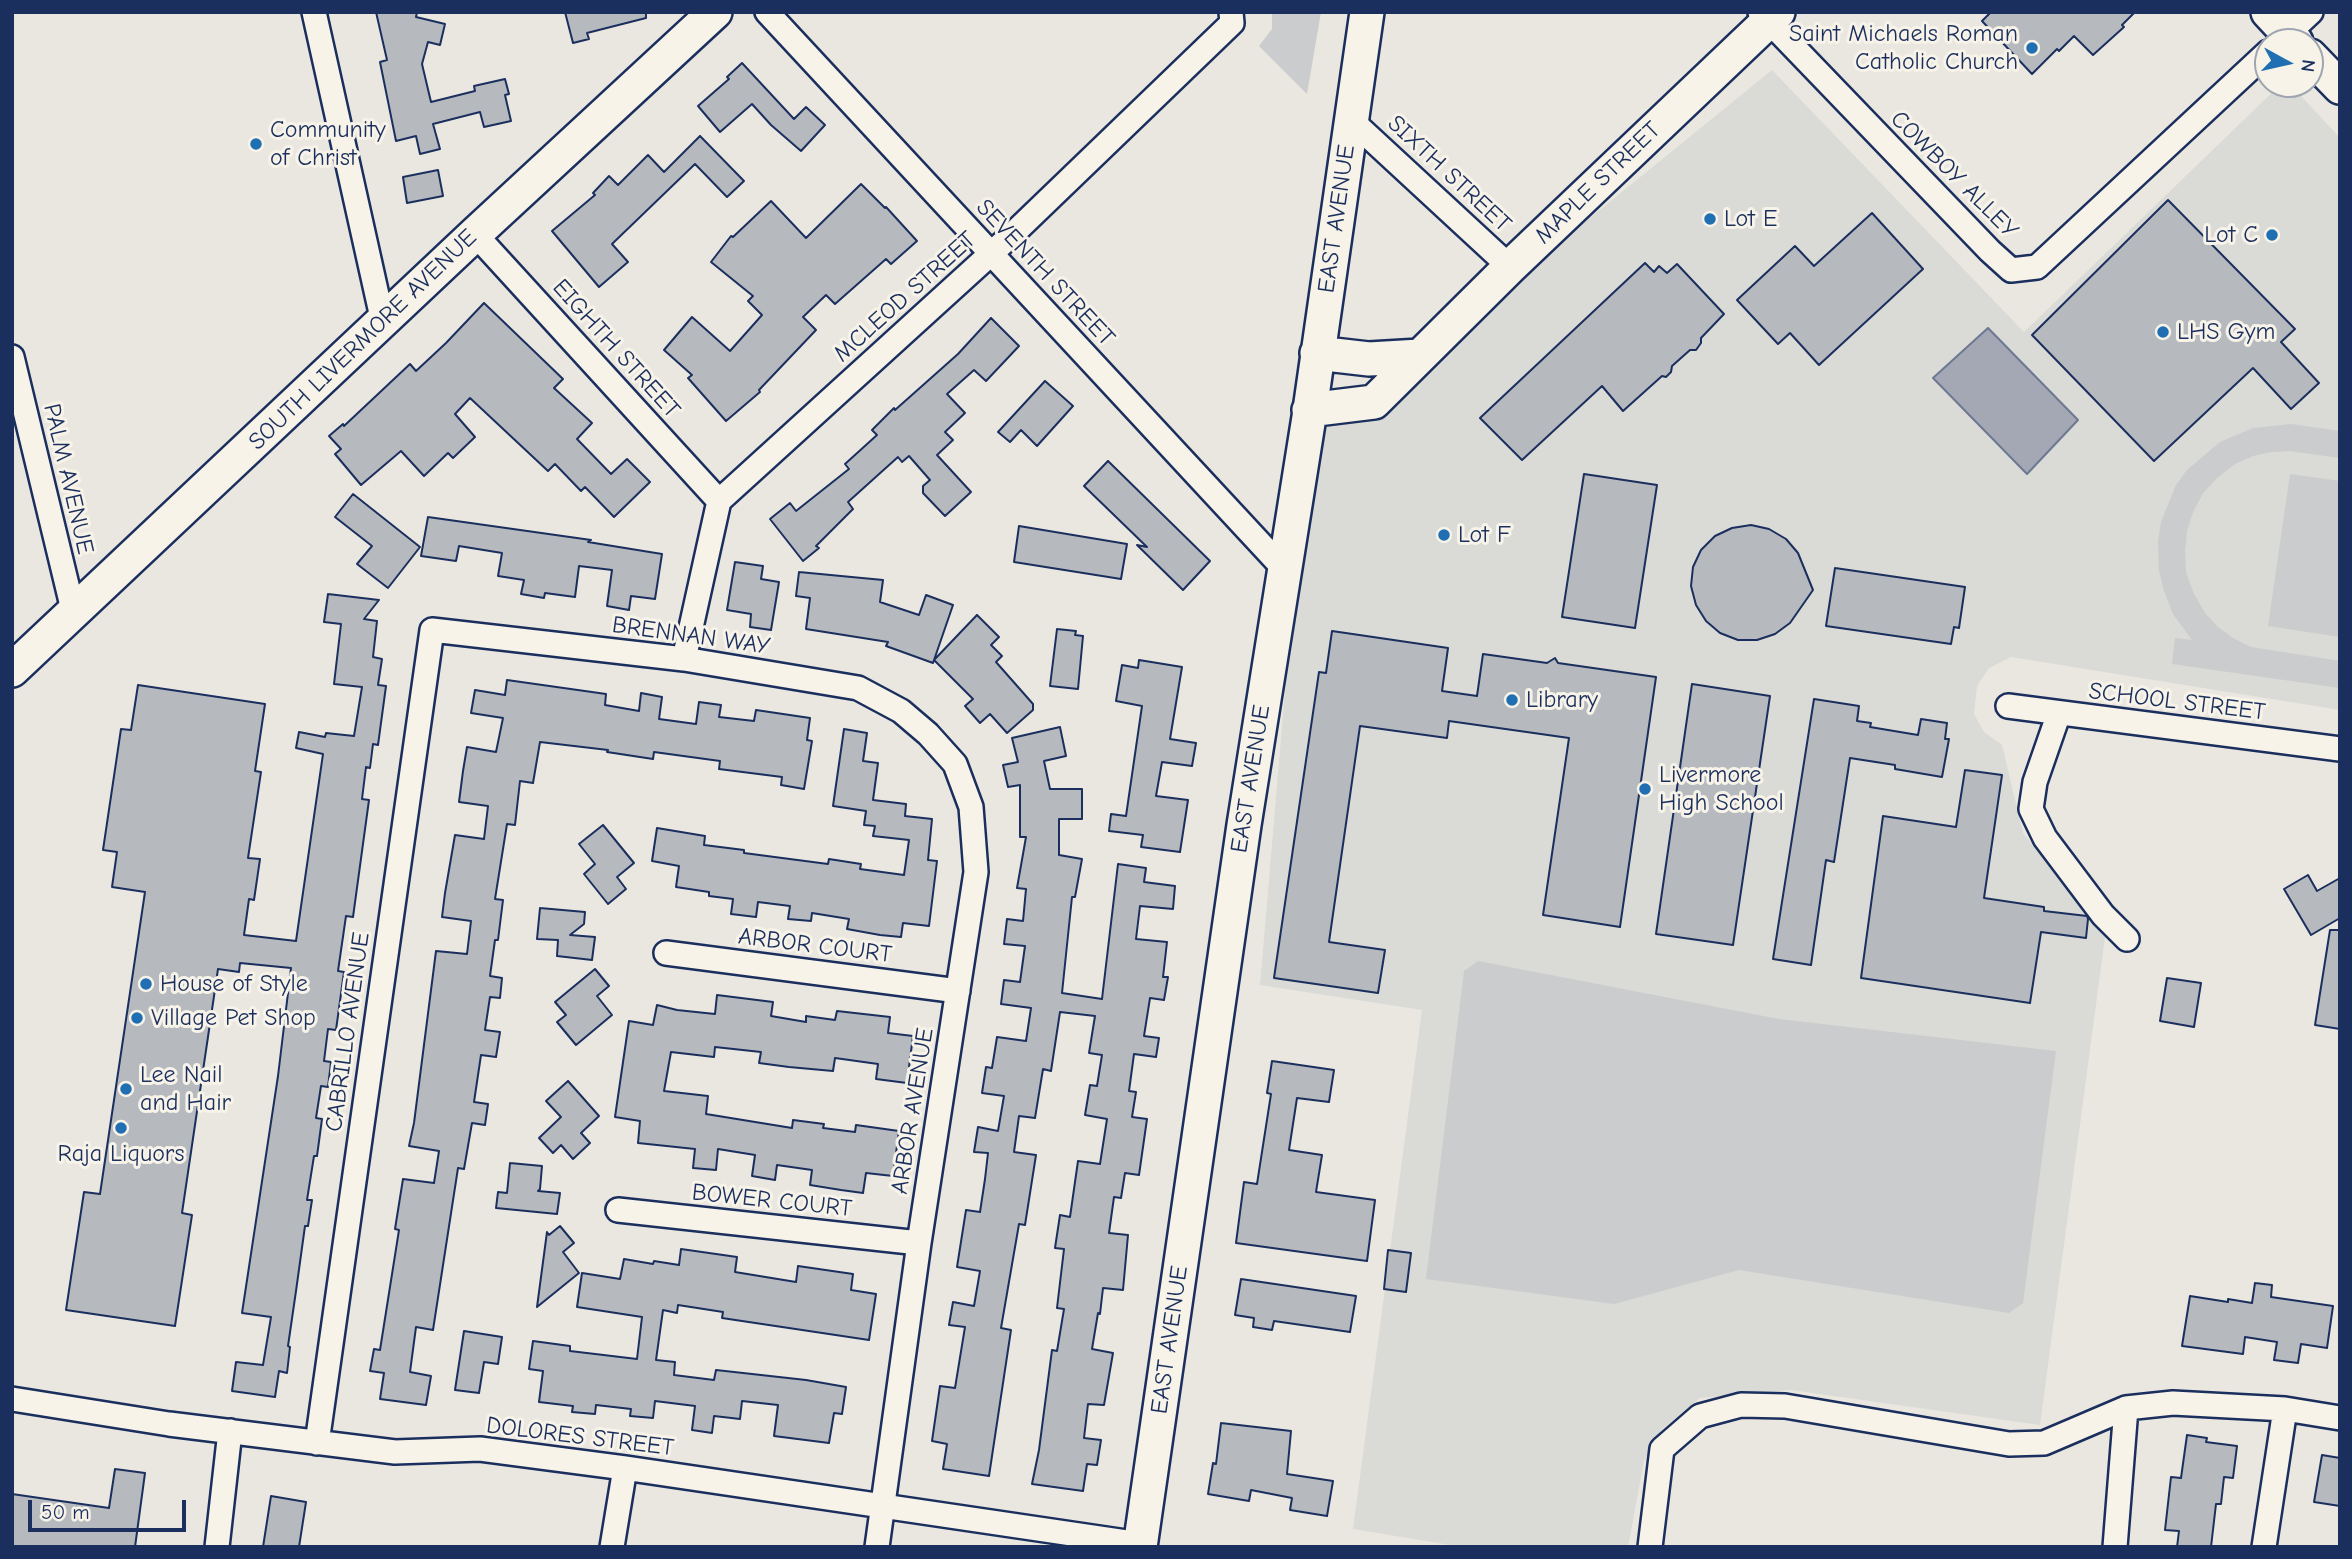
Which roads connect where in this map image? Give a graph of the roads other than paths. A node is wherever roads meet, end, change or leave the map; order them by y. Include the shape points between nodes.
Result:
1 (314, 12) edge
2 (715, 12) edge
3 (767, 12) edge
4 (1231, 12) edge
5 (1367, 12) edge
6 (1769, 15) edge
7 (2254, 68) edge
8 (2324, 71) edge
9 (2340, 87) edge
10 (1351, 120) junction
11 (475, 234) junction
12 (991, 254) junction
13 (1510, 267) junction
14 (383, 322) junction
15 (1317, 353) junction
16 (1420, 356) junction
17 (12, 357) edge
18 (1310, 410) junction
19 (719, 500) junction
20 (1284, 569) junction
21 (74, 614) junction
22 (432, 630) joint
23 (684, 659) junction
24 (12, 670) edge
25 (2008, 706) dead end
26 (2059, 713) junction
27 (928, 734) joint
28 (2340, 749) edge
29 (2127, 939) dead end
30 (666, 953) dead end
31 (958, 991) junction
32 (618, 1210) dead end
33 (919, 1244) junction
34 (12, 1399) edge
35 (2126, 1408) junction
36 (2285, 1409) junction
37 (2340, 1418) edge
38 (230, 1431) junction
39 (317, 1443) junction
40 (625, 1468) junction
41 (883, 1507) junction
42 (1140, 1546) edge
43 (217, 1547) edge
44 (612, 1547) edge
45 (877, 1547) edge
46 (1650, 1547) edge
47 (2115, 1547) edge
48 (2264, 1547) edge

1 - 14 street
2 - 11 main road, SOUTH LIVERMORE AVENUE
3 - 12 street, SEVENTH STREET
4 - 12 street, MCLEOD STREET via 1232,23
5 - 10 main road, EAST AVENUE
6 - 7 street, COWBOY ALLEY via 2011,270 2037,267
6 - 13 main road, MAPLE STREET
8 - 9 main road
10 - 13 street, SIXTH STREET
10 - 15 main road, EAST AVENUE
11 - 14 main road, SOUTH LIVERMORE AVENUE
11 - 19 street, EIGHTH STREET
12 - 19 street, MCLEOD STREET
12 - 20 street, SEVENTH STREET
13 - 16 main road, MAPLE STREET
14 - 21 main road, SOUTH LIVERMORE AVENUE
15 - 16 main road via 1369,359
15 - 18 main road, EAST AVENUE
16 - 18 main road, MAPLE STREET via 1374,402
17 - 21 street, PALM AVENUE
18 - 20 main road, EAST AVENUE
19 - 23 street
20 - 42 main road, EAST AVENUE
21 - 24 main road, SOUTH LIVERMORE AVENUE
22 - 23 street, BRENNAN WAY
22 - 39 street, CABRILLO AVENUE
23 - 27 street, BRENNAN WAY via 858,688 901,711
25 - 26 street, SCHOOL STREET
26 - 28 street, SCHOOL STREET
26 - 29 street via 2035,782 2031,809 2045,838 2103,915
27 - 31 street, ARBOR AVENUE via 955,764 971,807 976,872
30 - 31 street, ARBOR COURT
31 - 33 street, ARBOR AVENUE
32 - 33 street, BOWER COURT
33 - 41 street, ARBOR AVENUE
34 - 38 street, DOLORES STREET
35 - 36 street via 2173,1403
35 - 46 street via 2044,1443 2009,1444 1785,1406 1741,1405 1700,1416 1662,1449
35 - 47 street
36 - 37 street
36 - 48 street
38 - 39 street, DOLORES STREET
38 - 43 street
39 - 40 street, DOLORES STREET via 395,1452 480,1449
40 - 41 street, DOLORES STREET
40 - 44 street
41 - 42 street, DOLORES STREET
41 - 45 street, ARBOR AVENUE

